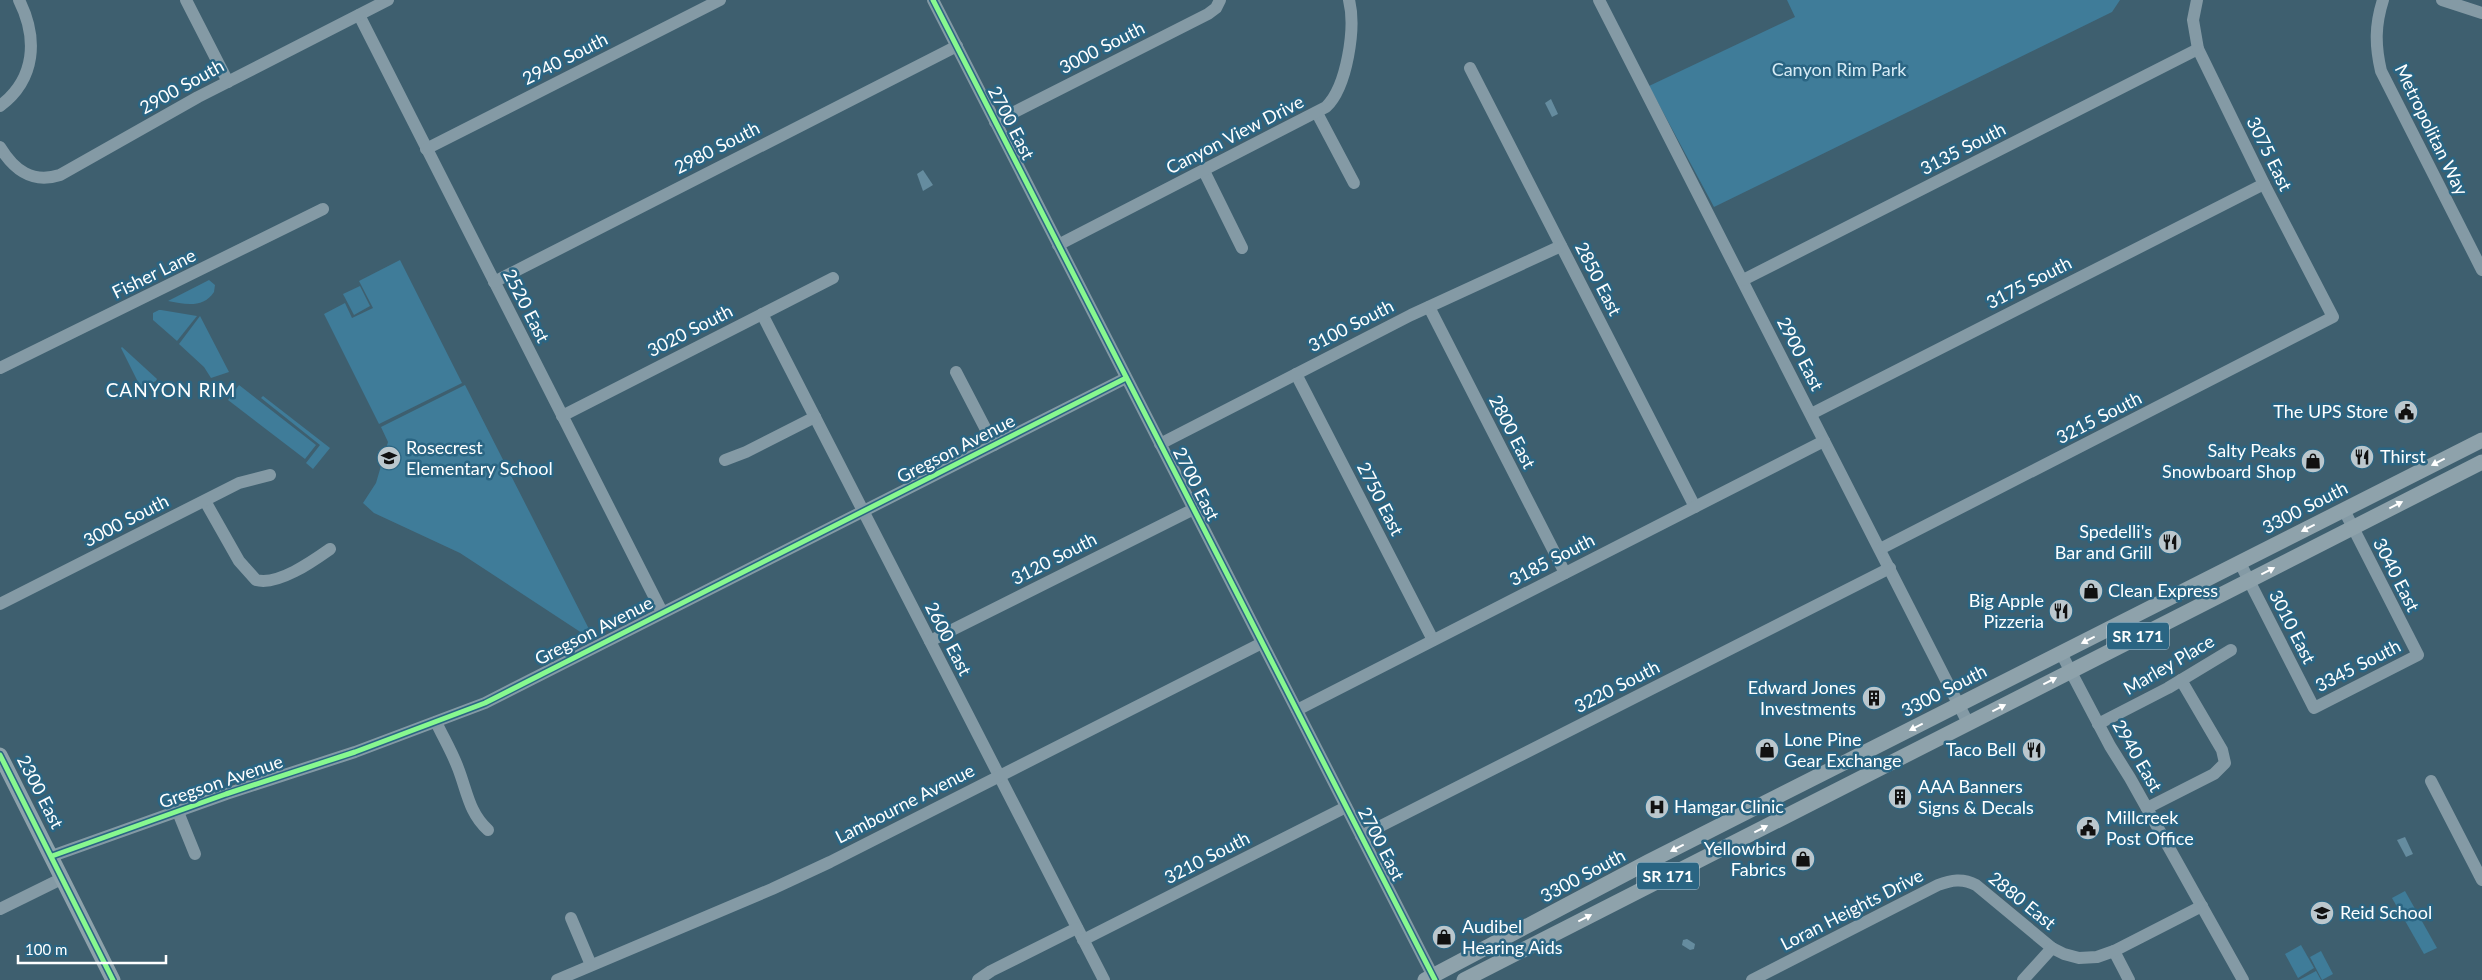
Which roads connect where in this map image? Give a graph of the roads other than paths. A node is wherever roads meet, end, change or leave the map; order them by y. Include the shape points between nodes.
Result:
1 (19, 0) edge
2 (186, 0) edge
3 (388, 0) edge
4 (720, 0) edge
5 (933, 0) edge
6 (1220, 0) edge
7 (1350, 0) edge
8 (1599, 0) edge
9 (2196, 0) edge
10 (2383, 0) edge
11 (2442, 0) edge
12 (2482, 13) edge
13 (358, 15) junction
14 (957, 46) junction
15 (2198, 49) junction
16 (1470, 68) dead end
17 (228, 82) junction
18 (0, 106) edge
19 (1317, 113) junction
20 (995, 122) junction
21 (0, 147) edge
22 (426, 149) junction
23 (1204, 171) junction
24 (1354, 183) dead end
25 (2264, 184) junction
26 (323, 209) dead end
27 (1058, 245) junction
28 (1561, 246) junction
29 (1242, 248) dead end
30 (2482, 270) edge
31 (833, 278) dead end
32 (1742, 280) junction
33 (494, 282) junction
34 (1429, 307) junction
35 (762, 314) junction
36 (2334, 318) joint
37 (0, 368) edge
38 (956, 372) dead end
39 (1296, 374) junction
40 (1126, 378) junction
41 (1811, 414) junction
42 (562, 416) junction
43 (815, 417) junction
44 (2482, 440) edge
45 (1824, 441) junction
46 (1160, 444) junction
47 (994, 445) junction
48 (726, 460) dead end
49 (2482, 462) edge
50 (270, 475) dead end
51 (205, 501) junction
52 (1694, 507) junction
53 (1194, 509) junction
54 (2344, 510) junction
55 (863, 511) junction
56 (2352, 527) junction
57 (330, 549) dead end
58 (1880, 549) junction
59 (2240, 563) junction
60 (1890, 568) junction
61 (1565, 573) junction
62 (2249, 581) junction
63 (0, 604) edge
64 (662, 612) junction
65 (1433, 640) junction
66 (930, 641) junction
67 (1262, 643) junction
68 (2231, 650) dead end
69 (2061, 653) junction
70 (2418, 655) joint
71 (2070, 671) junction
72 (2181, 680) junction
73 (1959, 705) junction
74 (2314, 708) joint
75 (1296, 710) junction
76 (436, 722) junction
77 (1968, 723) junction
78 (2098, 724) junction
79 (0, 755) edge
80 (999, 776) junction
81 (2431, 781) dead end
82 (1346, 807) junction
83 (2147, 808) junction
84 (178, 812) junction
85 (488, 830) dead end
86 (1361, 836) junction
87 (195, 854) dead end
88 (52, 856) junction
89 (63, 878) junction
90 (2482, 880) edge
91 (1970, 882) joint
92 (2202, 906) junction
93 (0, 909) edge
94 (570, 918) dead end
95 (1077, 928) junction
96 (1083, 940) junction
97 (2052, 948) junction
98 (2114, 951) junction
99 (591, 965) junction
100 (1431, 978) edge
101 (113, 980) edge
102 (556, 980) edge
103 (978, 980) edge
104 (1104, 980) edge
105 (1464, 980) edge
106 (1752, 980) edge
107 (2023, 980) edge
108 (2129, 980) edge
109 (2243, 980) edge

1 - 18 street via 29,24 31,60 22,82
2 - 17 street
3 - 13 street, 2900 South
4 - 22 street, 2940 South
5 - 14 street, 2700 East
6 - 20 street, 3000 South via 1208,14
7 - 19 street, Canyon View Drive via 1352,20 1344,72 1334,97
8 - 32 street, 2900 East
9 - 15 street, 3075 East via 2193,20
10 - 30 street, Metropolitan Way via 2377,17 2376,39 2381,71
11 - 12 street
13 - 17 street, 2900 South
13 - 22 street, 2520 East
14 - 20 street, 2700 East
14 - 33 street, 2980 South
15 - 25 street, 3075 East
15 - 32 street, 3135 South
16 - 28 street, 2850 East
17 - 21 street, 2900 South via 53,178 34,178 25,174 10,162
19 - 23 street, Canyon View Drive
19 - 24 street
20 - 27 street, 2700 East
22 - 33 street, 2520 East
23 - 27 street, Canyon View Drive
23 - 29 street
25 - 36 street, 3075 East
25 - 41 street, 3175 South
26 - 37 street, Fisher Lane
27 - 40 street, 2700 East
28 - 34 street, 3100 South
28 - 52 street, 2850 East
31 - 35 street, 3020 South
32 - 41 street, 2900 East
33 - 42 street, 2520 East
34 - 39 street, 3100 South
34 - 61 street, 2800 East
35 - 42 street, 3020 South
35 - 43 street, 2600 East
36 - 58 street, 3215 South
38 - 47 street
39 - 46 street, 3100 South
39 - 65 street, 2750 East
40 - 46 street, 2700 East
40 - 47 street, Gregson Avenue
41 - 45 street, 2900 East
42 - 64 street, 2520 East
43 - 48 street
43 - 55 street, 2600 East
44 -> 54 main road, 3300 South / SR 171
45 - 52 street, 3185 South
45 - 58 street, 2900 East
46 - 53 street, 2700 East
47 - 55 street, Gregson Avenue
56 -> 49 main road, SR 171
50 - 51 street, 3000 South via 249,479
51 - 57 street via 235,554 256,580 270,581 300,569
51 - 63 street, 3000 South
52 - 61 street, 3185 South
53 - 66 street, 3120 South
53 - 67 street, 2700 East
54 - 56 street, 3040 East
54 -> 59 main road, 3300 South / SR 171
55 - 64 street, Gregson Avenue
55 - 66 street, 2600 East
62 -> 56 main road, SR 171
56 - 70 street, 3040 East
58 - 60 street, 2900 East
59 - 62 street, 3010 East
59 -> 69 main road, 3300 South / SR 171
60 - 73 street, 2900 East
60 - 86 street, 3220 South
61 - 65 street, 3185 South
62 - 71 main road, SR 171
62 - 74 street, 3010 East
64 - 76 street, Gregson Avenue via 485,702
65 - 75 street, 3185 South
66 - 80 street, 2600 East
67 - 75 street, 2700 East
67 - 80 street, Lambourne Avenue
68 - 72 street, Marley Place
69 - 71 street, 2940 East
69 - 73 main road, 3300 South / SR 171
70 - 74 street, 3345 South
77 -> 71 main road, SR 171
71 - 78 street, 2940 East
72 - 78 street, Marley Place
72 - 83 street via 2222,750 2225,763 2214,774
73 - 77 street, 2900 East
73 -> 100 main road, 3300 South / SR 171 via 1648,862
75 - 82 street, 2700 East
76 - 84 street, Gregson Avenue
76 - 85 street via 458,768 472,811
105 -> 77 main road, SR 171
78 - 83 street, 2940 East
79 - 88 main road, 2300 East
80 - 95 street, 2600 East
80 - 99 street, Lambourne Avenue via 772,889
81 - 90 street
82 - 86 street, 2700 East
82 - 96 street, 3210 South
83 - 92 street, 2940 East
84 - 87 street
84 - 88 street, Gregson Avenue
86 - 100 street, 2700 East
88 - 89 main road, 2300 East
89 - 93 street
89 - 101 main road, 2300 East
91 - 97 street, 2880 East
91 - 106 street, Loran Heights Drive via 1954,881 1938,886
92 - 98 street, 2880 East
92 - 109 street, 2940 East
94 - 99 street
95 - 96 street, 2600 East
95 - 103 street
96 - 104 street, 2600 East
97 - 98 street, 2880 East via 2079,958 2097,957
97 - 107 street
98 - 108 street
99 - 102 street, Lambourne Avenue

